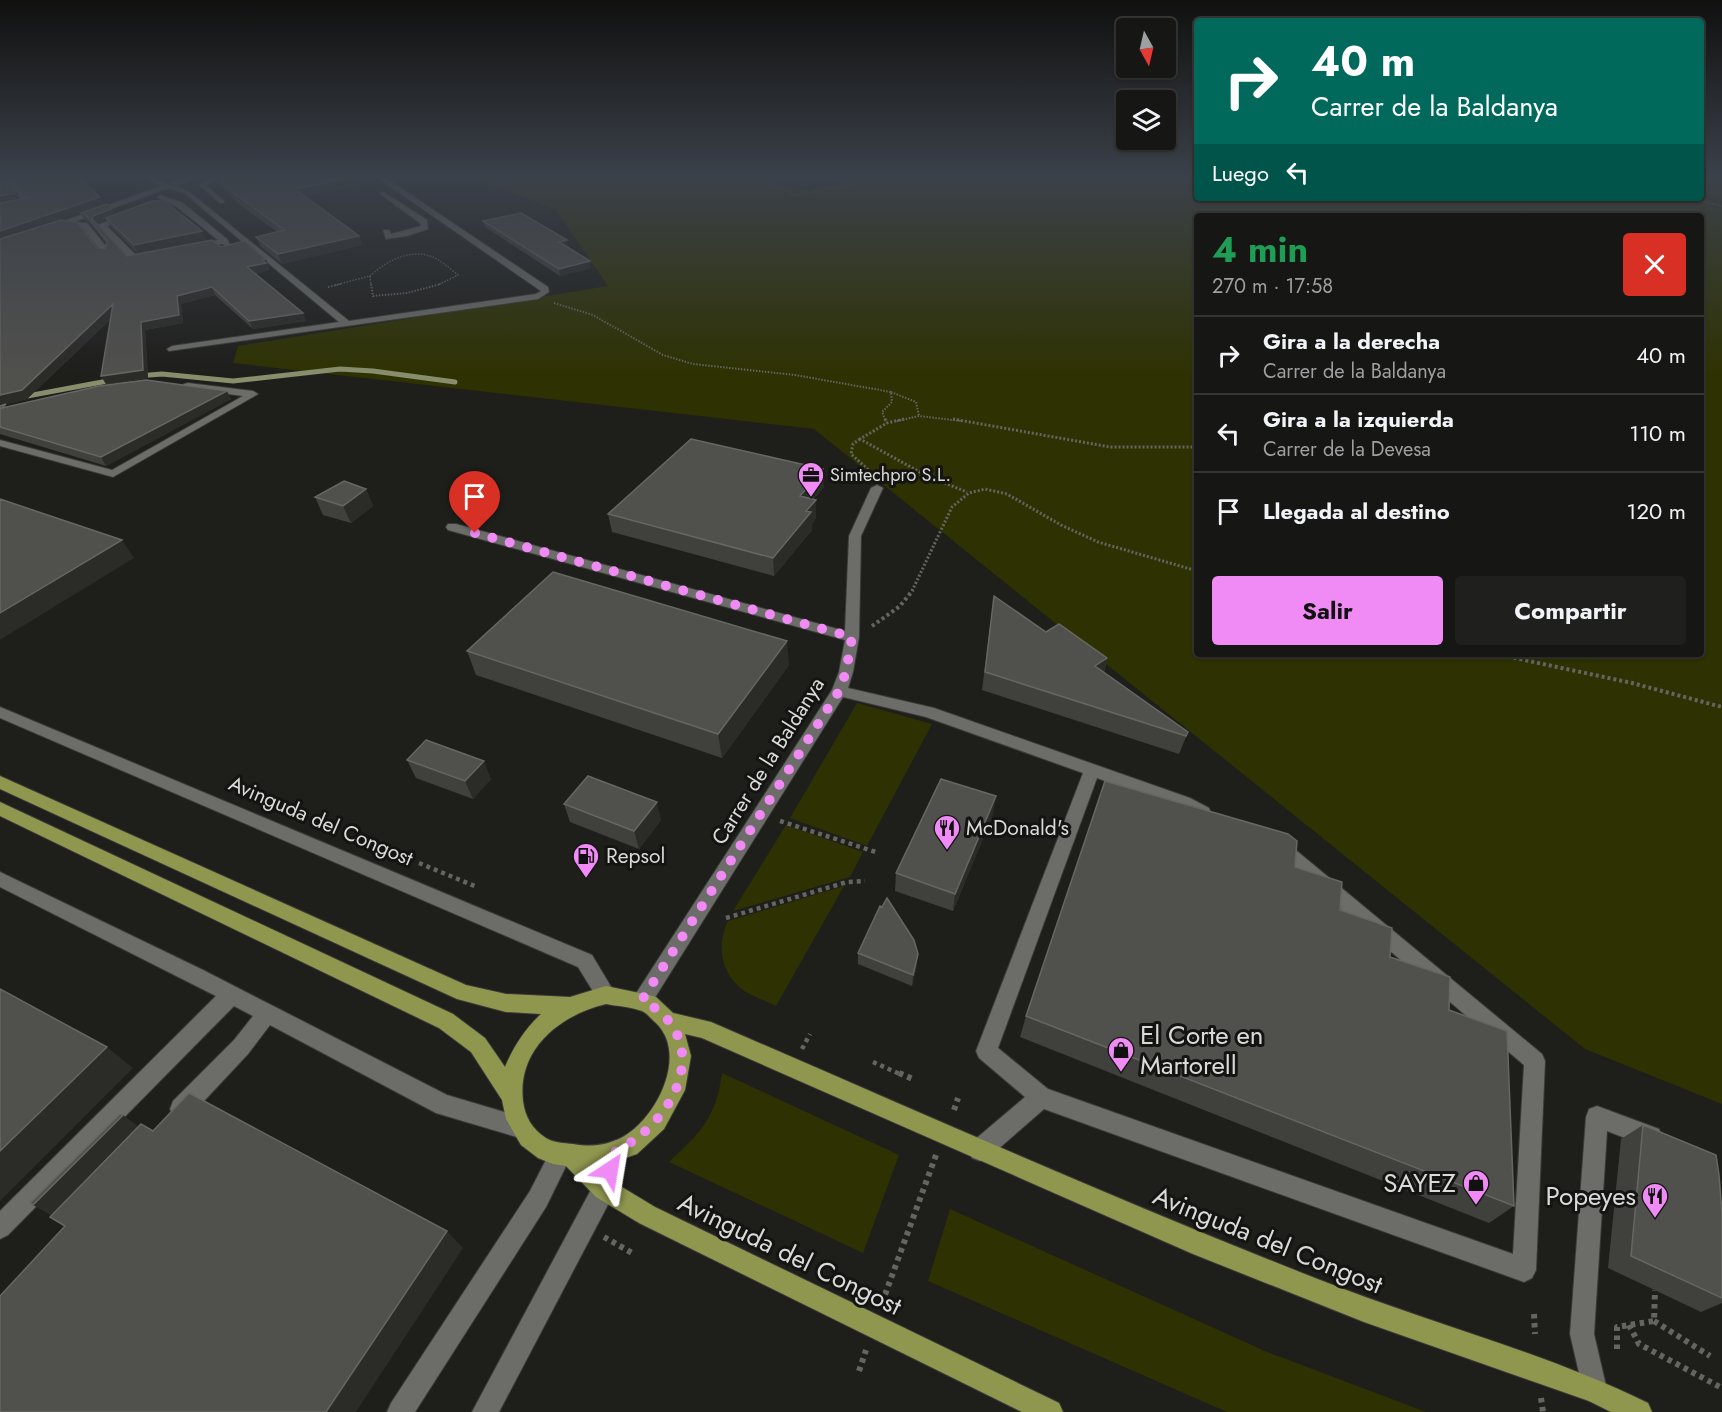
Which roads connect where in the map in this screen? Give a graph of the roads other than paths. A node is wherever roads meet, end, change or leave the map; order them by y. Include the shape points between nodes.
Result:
1 (98, 242) edge
2 (118, 242) edge
3 (225, 242) edge
4 (247, 242) edge
5 (476, 242) edge
6 (191, 248) edge
7 (106, 252) edge
8 (158, 255) edge
9 (347, 324) junction
10 (172, 349) dead end
11 (182, 385) edge
12 (0, 443) edge
13 (877, 488) road end
14 (452, 527) dead end
15 (852, 637) junction
16 (839, 691) junction
17 (0, 712) edge
18 (1092, 771) junction
19 (0, 782) edge
20 (0, 809) edge
21 (1222, 824) edge
22 (1260, 839) edge
23 (0, 879) edge
24 (231, 995) junction
25 (606, 995) junction
26 (642, 1000) junction
27 (569, 1006) junction
28 (267, 1013) junction
29 (668, 1021) junction
30 (511, 1095) junction
31 (1041, 1096) junction
32 (169, 1122) edge
33 (520, 1127) junction
34 (1671, 1145) edge
35 (980, 1150) junction
36 (616, 1151) junction
37 (567, 1157) junction
38 (604, 1189) junction
39 (0, 1227) edge
40 (1594, 1390) junction
41 (400, 1412) edge
42 (485, 1412) edge
43 (1050, 1412) edge
44 (1639, 1412) edge

1 - 7 street
2 - 8 street via 136,260
3 - 6 street
4 - 9 street
5 - 9 street via 546,289 544,292
9 - 10 street
11 - 12 street via 254,394 113,474
13 - 15 street, Carrer de la Baldanya via 855,536
14 - 15 street
15 - 16 street, Carrer de la Baldanya
16 - 18 street via 929,712
16 - 26 street, Carrer de la Baldanya
17 - 25 street, Avinguda del Congost via 585,961
18 - 21 street via 1184,803
18 - 31 street via 986,1050
19 - 27 main road via 464,993 506,1003
20 - 30 main road via 447,1021 478,1045
22 - 31 street via 1279,847 1535,1061 1524,1270
23 - 24 street
24 - 28 street
24 - 39 street
25 - 26 main road
25 - 27 main road
26 - 29 main road
27 - 30 main road via 547,1021 528,1042 516,1066
28 - 32 street via 241,1047
28 - 33 street via 444,1105
29 - 35 main road, Avinguda del Congost via 704,1029
29 - 36 main road via 681,1053 676,1090 652,1126
30 - 33 main road
31 - 35 street
33 - 37 main road via 537,1145
34 - 40 street via 1597,1117 1582,1334
35 - 40 main road, Avinguda del Congost via 1353,1306
36 - 37 main road via 601,1156
36 - 38 street
37 - 38 main road, Avinguda del Congost
37 - 41 street
38 - 42 street
38 - 43 main road, Avinguda del Congost via 647,1215
40 - 44 main road, Avinguda del Congost

